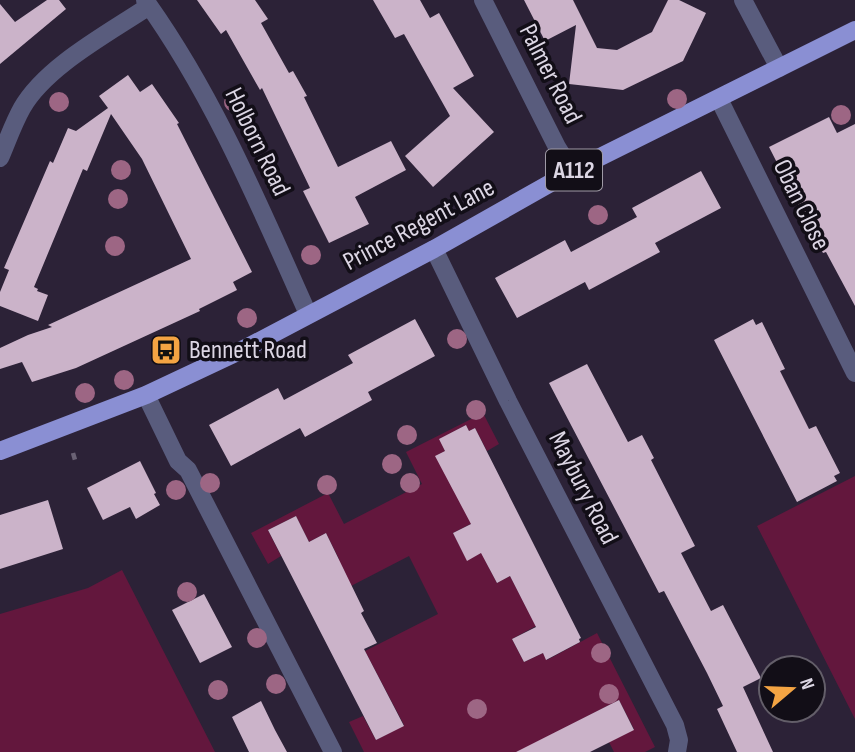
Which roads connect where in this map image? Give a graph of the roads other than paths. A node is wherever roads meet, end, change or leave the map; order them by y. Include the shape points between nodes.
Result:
1 (483, 0) edge
2 (743, 0) edge
3 (147, 3) edge
4 (855, 30) edge
5 (779, 68) junction
6 (719, 99) junction
7 (0, 158) edge
8 (572, 172) junction
9 (434, 249) junction
10 (308, 314) junction
11 (855, 373) edge
12 (146, 395) junction
13 (0, 451) edge
14 (333, 752) edge
15 (677, 752) edge

1 - 8 street, Palmer Road
2 - 5 street
3 - 7 street via 40,84 22,108
3 - 10 street, Holborn Road via 202,91
4 - 5 main road, Prince Regent Lane / A112
5 - 6 main road, Prince Regent Lane / A112
6 - 8 main road, Prince Regent Lane / A112
6 - 11 street, Oban Close
8 - 9 main road, Prince Regent Lane / A112
9 - 10 main road, Prince Regent Lane / A112
9 - 15 street, Maybury Road via 675,725
10 - 12 main road, Prince Regent Lane / A112
12 - 13 main road, Prince Regent Lane / A112
12 - 14 street

